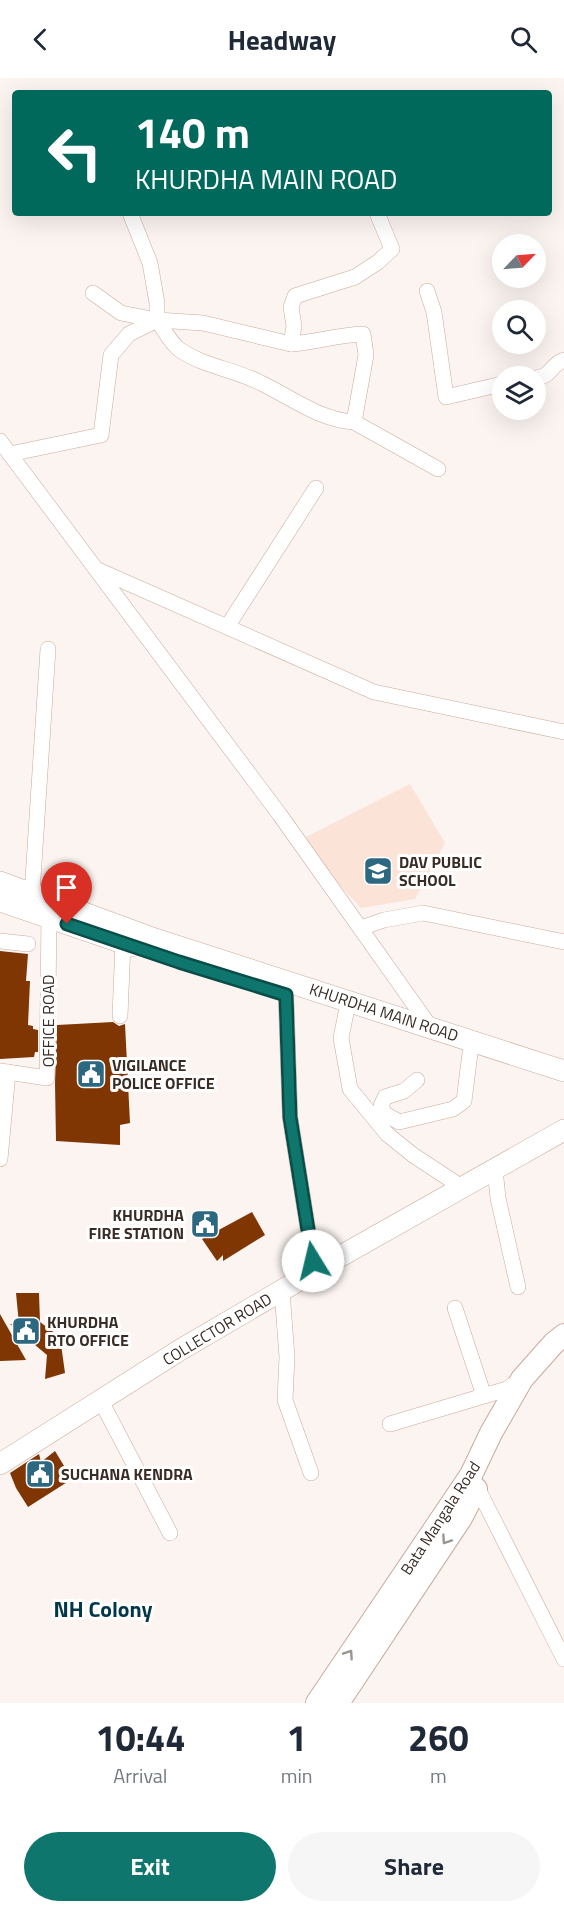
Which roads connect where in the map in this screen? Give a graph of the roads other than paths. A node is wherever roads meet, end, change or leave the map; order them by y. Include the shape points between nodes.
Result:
1 (131, 216) edge
2 (378, 216) edge
3 (427, 291) dead end
4 (93, 293) dead end
5 (157, 320) junction
6 (291, 344) junction
7 (564, 360) edge
8 (546, 375) edge
9 (492, 386) edge
10 (354, 422) junction
11 (4, 447) edge
12 (438, 469) dead end
13 (316, 488) dead end
14 (95, 568) junction
15 (227, 627) junction
16 (48, 649) dead end
17 (564, 732) edge
18 (0, 882) edge
19 (32, 894) junction
20 (0, 901) edge
21 (49, 917) junction
22 (361, 928) junction
23 (0, 940) edge
24 (564, 942) edge
25 (123, 943) junction
26 (28, 944) dead end
27 (286, 995) junction
28 (346, 1013) junction
29 (120, 1016) dead end
30 (431, 1028) junction
31 (470, 1053) junction
32 (564, 1071) edge
33 (4, 1072) edge
34 (417, 1080) dead end
35 (564, 1085) edge
36 (564, 1117) edge
37 (564, 1130) edge
38 (0, 1159) edge
39 (495, 1169) junction
40 (454, 1182) junction
41 (313, 1261) junction
42 (518, 1287) dead end
43 (282, 1291) junction
44 (243, 1308) junction
45 (455, 1308) dead end
46 (564, 1335) edge
47 (564, 1349) edge
48 (522, 1379) junction
49 (484, 1396) junction
50 (101, 1401) junction
51 (390, 1424) dead end
52 (0, 1448) edge
53 (0, 1464) edge
54 (311, 1473) dead end
55 (474, 1481) junction
56 (170, 1533) dead end
57 (564, 1659) edge
58 (317, 1703) edge
59 (338, 1703) edge

1 - 5 street via 150,263
2 - 6 street via 392,249 355,278 295,296 291,307
3 - 9 street via 434,312 446,397
4 - 5 street via 121,313
5 - 6 street via 203,323
5 - 10 street via 177,348 208,365 259,382 341,422
5 - 11 street via 129,334 111,355 101,435
6 - 10 street via 363,334 366,355
7 - 8 street
10 - 12 street
11 - 14 street
13 - 15 street
14 - 15 street
14 - 22 street
15 - 17 street via 374,692
16 - 19 street
18 - 19 main road, KHURDHA MAIN ROAD
19 - 30 main road, KHURDHA MAIN ROAD via 155,939
20 - 21 main road, KHURDHA MAIN ROAD
21 - 25 main road, KHURDHA MAIN ROAD
21 - 33 street, OFFICE ROAD via 47,1077
22 - 24 street via 423,913
22 - 30 street
23 - 26 street
25 - 27 main road, KHURDHA MAIN ROAD
25 - 29 street
27 - 28 main road, KHURDHA MAIN ROAD
27 - 41 street via 290,1117
28 - 31 main road, KHURDHA MAIN ROAD
28 - 40 street via 341,1038 350,1089 387,1134
30 - 32 main road, KHURDHA MAIN ROAD
31 - 34 street via 464,1101 453,1108 399,1122 385,1114 381,1106 385,1097 404,1091
31 - 35 main road, KHURDHA MAIN ROAD
33 - 38 street
36 - 40 main road, COLLECTOR ROAD
37 - 39 main road, COLLECTOR ROAD
39 - 42 street
39 - 43 main road, COLLECTOR ROAD
40 - 41 main road, COLLECTOR ROAD
41 - 44 main road, COLLECTOR ROAD
43 - 44 main road, COLLECTOR ROAD
43 - 54 street via 287,1357 285,1400
44 - 50 main road, COLLECTOR ROAD
44 - 52 main road, COLLECTOR ROAD
45 - 49 street
46 - 48 main road, Bata Mangala Road
47 - 55 main road, Bata Mangala Road via 528,1387
48 - 49 street via 507,1389
48 - 55 main road, Bata Mangala Road via 491,1433
49 - 51 street
50 - 53 main road, COLLECTOR ROAD
50 - 56 street
55 - 57 street
58 -> 55 main road, Bata Mangala Road
55 -> 59 main road, Bata Mangala Road via 461,1518

